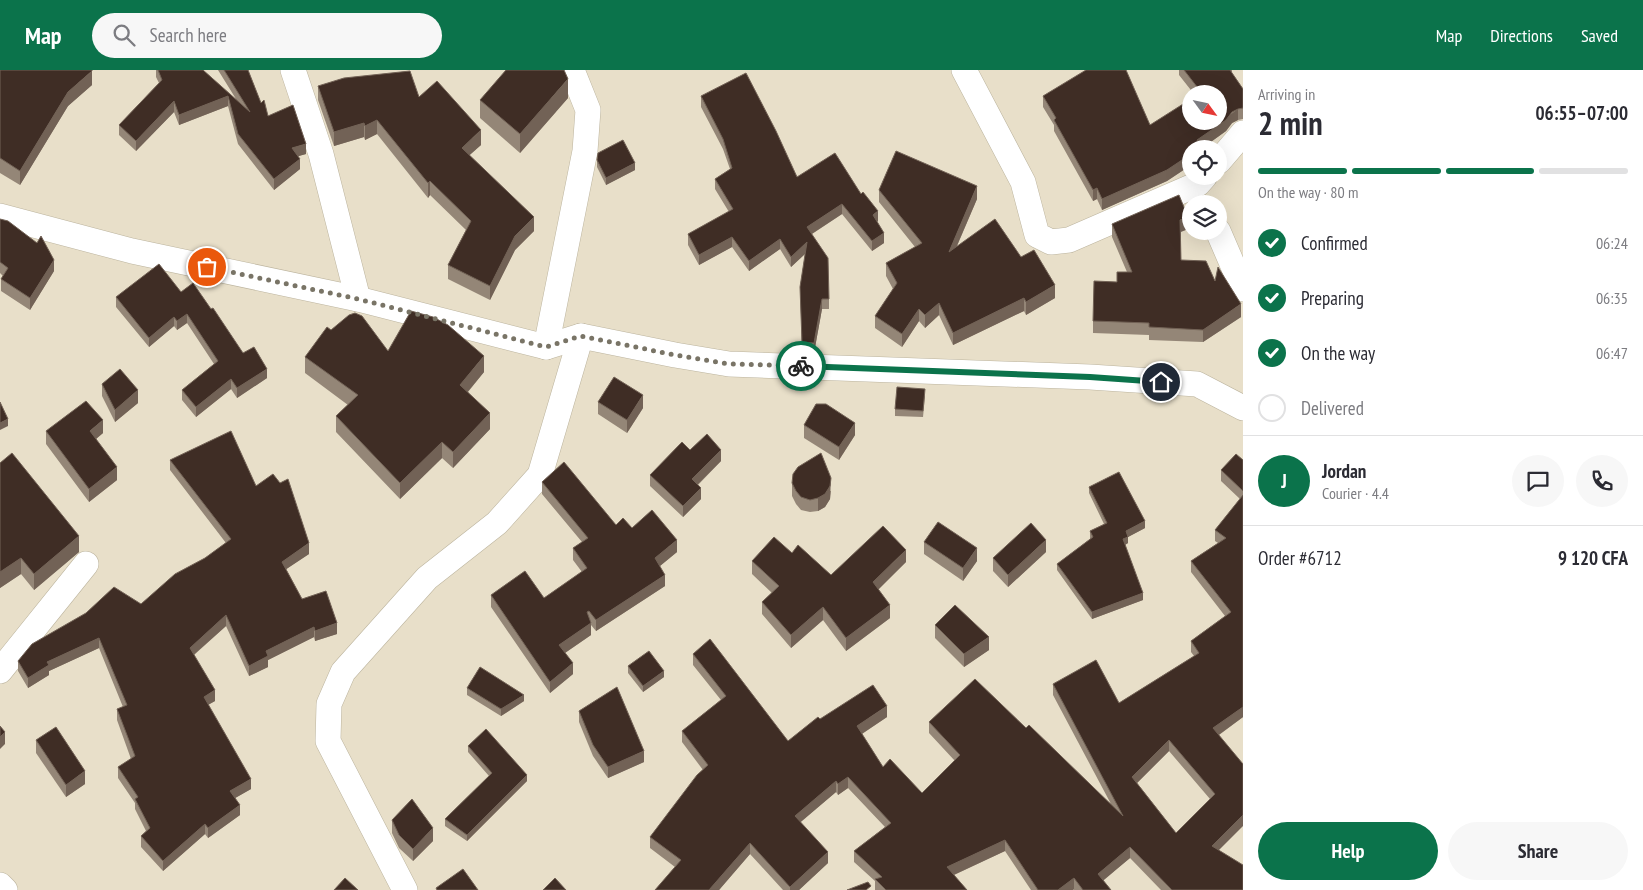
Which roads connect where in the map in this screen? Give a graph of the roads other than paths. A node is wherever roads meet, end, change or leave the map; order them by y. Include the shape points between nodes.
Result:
1 (293, 70) edge
2 (572, 70) edge
3 (964, 70) edge
4 (1243, 133) edge
5 (1227, 152) edge
6 (1204, 188) edge
7 (0, 216) edge
8 (1222, 240) edge
9 (1243, 289) edge
10 (358, 299) junction
11 (581, 336) junction
12 (546, 347) junction
13 (1243, 408) edge
14 (86, 564) dead end
15 (0, 671) edge
16 (0, 885) edge
17 (5, 890) edge
18 (405, 890) edge

1 - 10 street via 321,154
2 - 12 street via 588,110 585,151
3 - 6 street via 1023,182 1037,235 1051,242 1069,240
4 - 5 street
7 - 10 street via 132,251
8 - 9 street
10 - 12 street
11 - 12 street
11 - 13 street via 729,364 1197,384
11 - 18 street via 540,475 497,523 427,578 343,672 329,704 328,741
14 - 15 street
16 - 17 street

